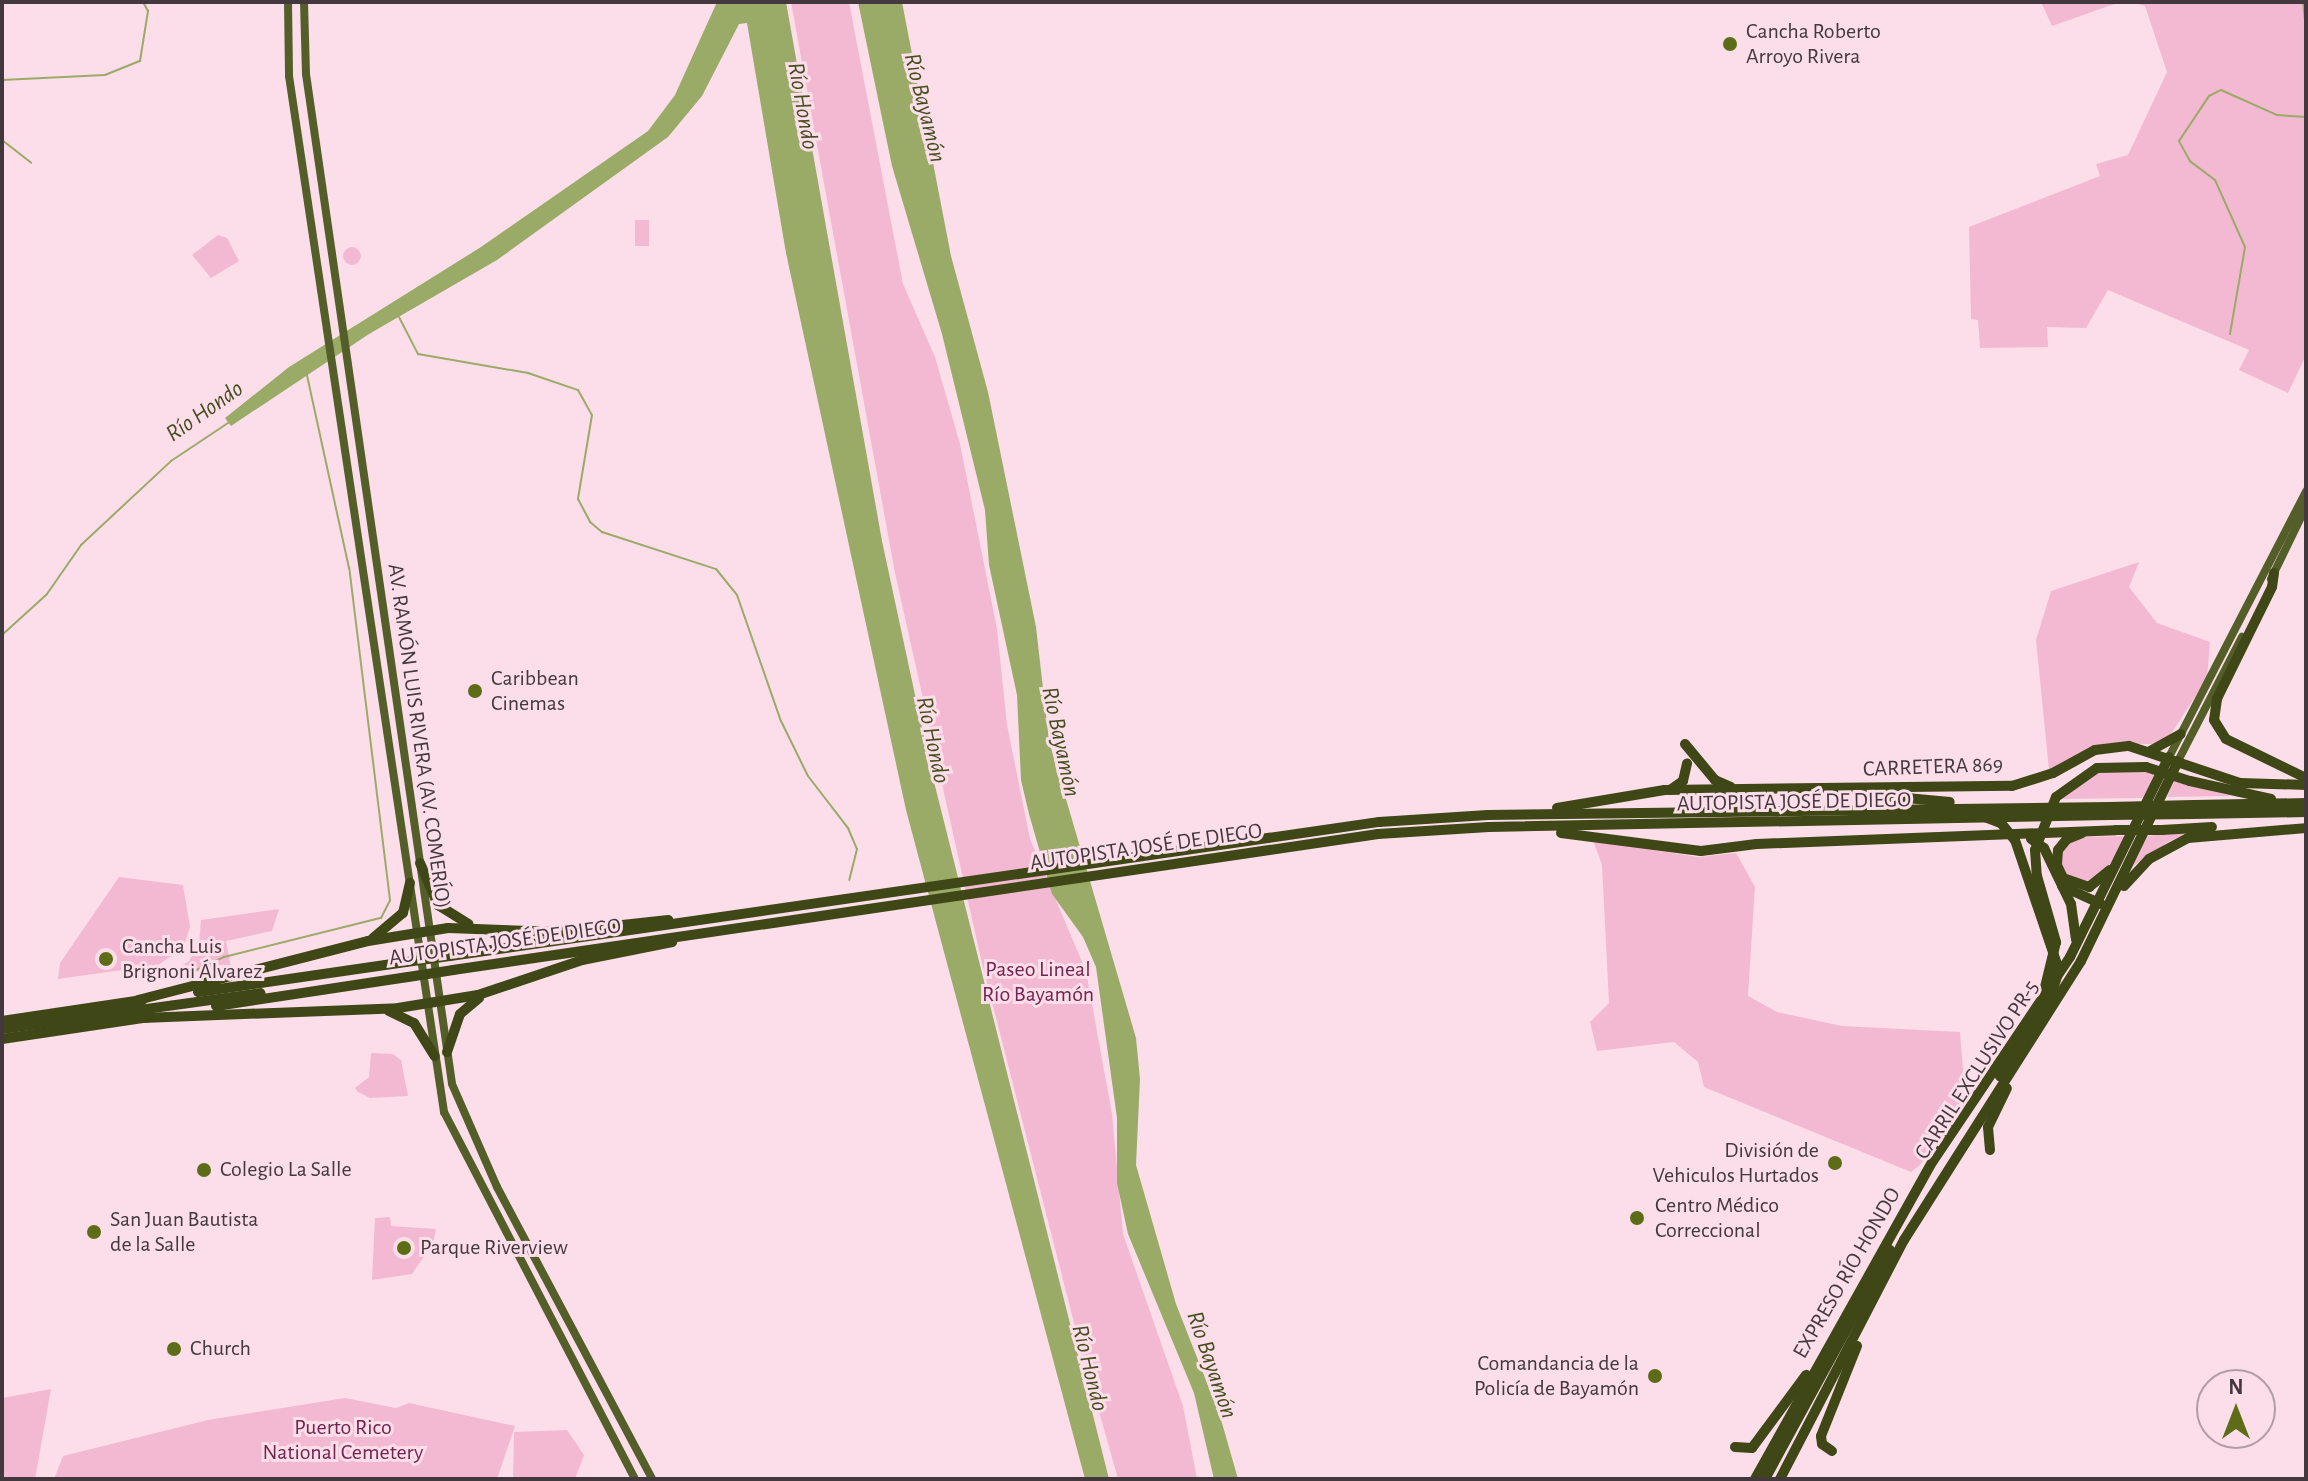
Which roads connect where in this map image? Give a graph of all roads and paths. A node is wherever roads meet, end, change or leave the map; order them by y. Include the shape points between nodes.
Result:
1 (288, 2) edge
2 (304, 2) edge
3 (2306, 491) edge
4 (2306, 507) edge
5 (2274, 573) junction
6 (2256, 591) junction
7 (2241, 638) junction
8 (2181, 734) junction
9 (1685, 744) dead end
10 (2150, 751) junction
11 (2174, 759) junction
12 (1687, 763) dead end
13 (2306, 778) edge
14 (2306, 785) edge
15 (1670, 790) junction
16 (1736, 790) junction
17 (1775, 790) junction
18 (2302, 803) edge
19 (1979, 806) junction
20 (2194, 810) junction
21 (2109, 811) junction
22 (2306, 812) edge
23 (1696, 818) junction
24 (1488, 821) junction
25 (2306, 826) edge
26 (2116, 830) junction
27 (2021, 837) junction
28 (2121, 857) junction
29 (420, 863) junction
30 (410, 883) junction
31 (2060, 885) junction
32 (2106, 904) junction
33 (876, 907) junction
34 (715, 917) junction
35 (686, 921) junction
36 (474, 926) junction
37 (430, 930) junction
38 (418, 932) junction
39 (689, 935) junction
40 (368, 941) junction
41 (2076, 945) junction
42 (451, 963) junction
43 (407, 970) junction
44 (491, 991) junction
45 (138, 1000) junction
46 (434, 1002) junction
47 (2039, 1007) junction
48 (379, 1010) junction
49 (142, 1018) junction
50 (2, 1021) edge
51 (2, 1029) edge
52 (2037, 1036) junction
53 (2, 1039) edge
54 (447, 1052) junction
55 (435, 1056) junction
56 (1990, 1150) dead end
57 (1862, 1324) junction
58 (1820, 1359) junction
59 (1735, 1447) dead end
60 (1832, 1451) dead end
61 (1761, 1477) edge
62 (635, 1479) edge
63 (652, 1479) edge
64 (1780, 1479) edge

1 - 30 main road, AV. RAMÓN LUIS RIVERA (AV. COMERÍO) via 289,76
2 - 29 main road, AV. RAMÓN LUIS RIVERA (AV. COMERÍO) via 306,74
3 - 6 main road
4 - 5 main road
5 - 7 main road
5 - 13 highway via 2214,706 2214,720 2226,739
6 - 7 main road
6 - 8 main road
7 - 11 main road
8 - 10 highway
8 - 11 main road
9 - 16 highway via 1715,780
10 - 11 highway, CARRETERA 869
10 - 17 highway, CARRETERA 869 via 2129,746 2095,750 2053,773 2012,786
11 - 14 highway, CARRETERA 869 via 2240,783
11 - 28 highway, EXPRESO RÍO HONDO
11 - 32 highway, EXPRESO RÍO HONDO
12 - 15 highway via 1683,781
15 - 16 highway, CARRETERA 869
15 - 24 highway, CARRETERA 869
16 - 17 highway, CARRETERA 869
17 - 19 highway
18 - 20 highway, AUTOPISTA JOSÉ DE DIEGO
18 - 47 highway, bridge via 2146,767 2097,768 2056,797 2035,850 2056,947
19 - 21 highway, AUTOPISTA JOSÉ DE DIEGO
19 - 23 highway, AUTOPISTA JOSÉ DE DIEGO
20 - 21 highway, AUTOPISTA JOSÉ DE DIEGO, bridge
20 - 22 highway, AUTOPISTA JOSÉ DE DIEGO
21 - 23 highway, AUTOPISTA JOSÉ DE DIEGO
23 - 24 highway, AUTOPISTA JOSÉ DE DIEGO
23 - 61 highway, CARRIL EXCLUSIVO PR-5, bridge via 1977,814 2001,823 2015,840 2059,970 2049,1002 1917,1201
24 - 27 highway via 1690,847
24 - 33 highway, AUTOPISTA JOSÉ DE DIEGO
24 - 34 highway, AUTOPISTA JOSÉ DE DIEGO via 1379,822
25 - 26 highway, bridge
25 - 32 highway via 2212,833 2180,841 2141,864
26 - 27 highway
26 - 28 highway via 2070,837 2058,850 2057,865 2069,883 2089,887
27 - 31 highway via 2044,848
28 - 32 highway, EXPRESO RÍO HONDO
29 - 36 highway via 438,905
29 - 37 main road, AV. RAMÓN LUIS RIVERA (AV. COMERÍO)
30 - 38 main road, AV. RAMÓN LUIS RIVERA (AV. COMERÍO)
30 - 40 highway via 398,919
31 - 32 highway
31 - 41 highway via 2075,916
32 - 41 highway, EXPRESO RÍO HONDO
32 - 52 highway, EXPRESO RÍO HONDO
33 - 39 highway, AUTOPISTA JOSÉ DE DIEGO
33 - 42 highway
34 - 35 highway, AUTOPISTA JOSÉ DE DIEGO
34 - 42 highway via 687,926
35 - 36 highway via 652,919 545,932
35 - 42 highway, AUTOPISTA JOSÉ DE DIEGO
36 - 37 highway
37 - 38 highway
37 - 46 main road, AV. RAMÓN LUIS RIVERA (AV. COMERÍO)
38 - 40 highway
38 - 46 main road, AV. RAMÓN LUIS RIVERA (AV. COMERÍO)
39 - 42 highway, AUTOPISTA JOSÉ DE DIEGO
39 - 44 highway via 660,947 582,960
40 - 45 highway
41 - 47 highway, EXPRESO RÍO HONDO
42 - 43 highway, AUTOPISTA JOSÉ DE DIEGO, bridge
43 - 45 highway, AUTOPISTA JOSÉ DE DIEGO
43 - 49 highway, AUTOPISTA JOSÉ DE DIEGO
43 - 51 highway
44 - 46 highway
44 - 54 highway via 462,1011
45 - 50 highway, AUTOPISTA JOSÉ DE DIEGO
46 - 48 highway
46 - 54 main road, AV. RAMÓN LUIS RIVERA (AV. COMERÍO)
46 - 55 main road, AV. RAMÓN LUIS RIVERA (AV. COMERÍO)
47 - 58 highway, EXPRESO RÍO HONDO via 1933,1161
48 - 49 highway
48 - 55 highway via 414,1023
49 - 53 highway, AUTOPISTA JOSÉ DE DIEGO
52 - 56 highway via 1989,1122
52 - 57 highway, EXPRESO RÍO HONDO via 1949,1163
54 - 63 main road, AV. RAMÓN LUIS RIVERA (AV. COMERÍO) via 459,1109
55 - 62 main road, AV. RAMÓN LUIS RIVERA (AV. COMERÍO) via 452,1133
57 - 60 highway via 1821,1438
57 - 64 highway, EXPRESO RÍO HONDO
58 - 59 highway via 1751,1450
58 - 61 highway, EXPRESO RÍO HONDO

